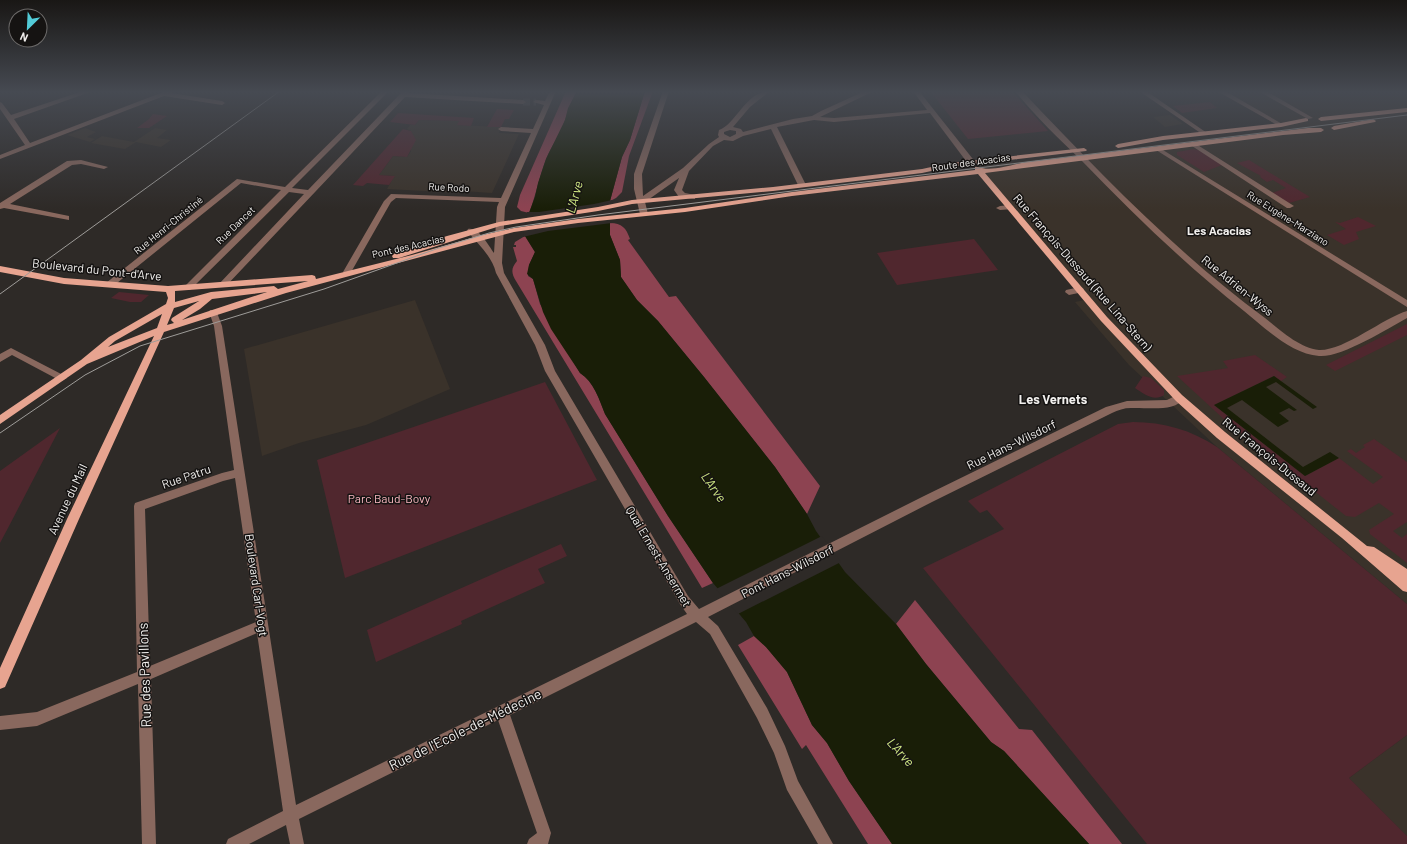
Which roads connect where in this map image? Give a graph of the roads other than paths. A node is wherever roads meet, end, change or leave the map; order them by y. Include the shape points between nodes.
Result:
1 (18, 130) edge
2 (68, 130) edge
3 (347, 130) edge
4 (370, 130) edge
5 (525, 130) edge
6 (653, 130) edge
7 (723, 130) edge
8 (739, 130) edge
9 (755, 130) edge
10 (775, 130) edge
11 (947, 130) edge
12 (1054, 130) edge
13 (1200, 130) edge
14 (1229, 130) edge
15 (1316, 130) edge
16 (535, 131) joint
17 (1204, 133) junction
18 (741, 134) junction
19 (723, 137) junction
20 (1194, 145) junction
21 (29, 146) junction
22 (1158, 149) junction
23 (1074, 152) junction
24 (0, 158) edge
25 (1080, 158) junction
26 (972, 163) junction
27 (104, 167) dead end
28 (686, 170) junction
29 (980, 172) junction
30 (802, 186) junction
31 (288, 189) junction
32 (310, 193) junction
33 (692, 197) junction
34 (503, 200) junction
35 (642, 201) junction
36 (622, 204) joint
37 (1, 206) edge
38 (1290, 206) dead end
39 (1010, 207) junction
40 (1000, 208) dead end
41 (644, 214) junction
42 (625, 216) joint
43 (66, 218) dead end
44 (499, 224) junction
45 (471, 231) junction
46 (499, 234) junction
47 (479, 239) junction
48 (498, 263) junction
49 (364, 268) junction
50 (0, 269) edge
51 (347, 272) junction
52 (329, 277) junction
53 (223, 284) junction
54 (110, 285) junction
55 (168, 288) junction
56 (192, 288) junction
57 (288, 289) junction
58 (1080, 290) junction
59 (1069, 292) dead end
60 (231, 293) junction
61 (206, 298) junction
62 (1407, 304) edge
63 (170, 306) junction
64 (213, 312) junction
65 (1407, 314) edge
66 (162, 328) junction
67 (126, 331) junction
68 (0, 359) edge
69 (84, 362) junction
70 (62, 378) junction
71 (1179, 398) junction
72 (0, 420) edge
73 (241, 473) junction
74 (139, 506) joint
75 (859, 534) joint
76 (1346, 534) junction
77 (1407, 575) edge
78 (1407, 587) edge
79 (697, 616) junction
80 (263, 625) junction
81 (144, 675) junction
82 (0, 682) edge
83 (502, 712) junction
84 (0, 723) edge
85 (291, 814) junction
86 (539, 842) edge
87 (149, 844) edge
88 (233, 844) edge
89 (297, 844) edge
90 (826, 844) edge

1 - 21 street
2 - 21 street
3 - 31 street, Rue Dancet
4 - 32 street
5 - 16 street
6 - 35 street via 638,174 638,188
7 - 19 street via 720,133
8 - 18 street
9 - 18 street
10 - 30 street
11 - 26 street
12 - 23 street, Rue Adrien-Wyss
13 - 17 street
14 - 17 main road, Route des Acacias
15 - 20 main road, Route des Acacias
16 - 34 street, Quai Ernest-Ansermet
17 - 23 main road, Route des Acacias
18 - 19 street via 735,138
19 - 28 street via 711,145
20 - 22 main road, Route des Acacias
20 - 38 street
21 - 24 street
22 - 25 main road, Route des Acacias
22 - 62 street, Rue Eugène-Marziano
23 - 25 street, Rue Adrien-Wyss
23 - 26 main road, Route des Acacias
25 - 29 main road, Route des Acacias
25 - 65 street, Rue Adrien-Wyss via 1218,286 1268,325 1303,348 1321,353 1330,352
26 - 29 main road, Rue François-Dussaud (Rue Lina-Stern)
26 - 30 main road, Route des Acacias
27 - 37 street via 78,162 66,165
28 - 33 street via 678,190 682,195
28 - 35 street
29 - 39 main road, Rue François-Dussaud (Rue Lina-Stern)
29 - 41 main road, Route des Acacias
30 - 33 main road, Route des Acacias
31 - 32 street
31 - 54 street, Rue Henri-Christiné via 240,181
31 - 56 street, Rue Dancet via 198,278
32 - 53 street
33 - 35 main road, Route des Acacias
34 - 44 street, Quai Ernest-Ansermet
34 - 51 street, Rue Rodo via 394,196 388,201
35 - 36 main road, Route des Acacias
35 - 41 street
36 - 44 main road, Pont des Acacias
37 - 43 street
39 - 40 street
39 - 58 main road, Rue François-Dussaud (Rue Lina-Stern)
41 - 42 main road, Route des Acacias
42 - 46 main road, Pont des Acacias
44 - 45 main road, Pont des Acacias
44 - 46 street, Quai Ernest-Ansermet
45 - 47 street, Quai Ernest-Ansermet
45 - 49 main road, Pont des Acacias
46 - 47 main road, Pont des Acacias
46 - 48 street, Quai Ernest-Ansermet
47 - 48 street, Quai Ernest-Ansermet
47 - 49 main road, Pont des Acacias via 435,253
48 - 79 street, Quai Ernest-Ansermet via 505,282 540,345 547,363 684,600
49 - 51 main road
50 - 54 main road, Boulevard du Pont-d'Arve via 46,278
51 - 52 main road
52 - 53 main road, Boulevard du Pont-d'Arve
52 - 57 main road
53 - 56 main road, Boulevard du Pont-d'Arve
53 - 61 main road
54 - 55 main road, Boulevard du Pont-d'Arve
55 - 56 main road, Boulevard du Pont-d'Arve
55 - 63 main road via 172,298
56 - 61 main road
56 - 63 main road
57 - 60 main road
57 - 64 main road
58 - 59 street
58 - 71 main road, Rue François-Dussaud (Rue Lina-Stern)
60 - 61 main road
60 - 64 main road via 216,299
61 - 63 main road
61 - 64 main road
61 - 66 main road
63 - 66 main road, Avenue du Mail
63 - 67 main road
64 - 66 main road
64 - 73 street, Boulevard Carl-Vogt via 218,326
66 - 67 main road via 150,323
66 - 69 main road
66 - 82 main road, Avenue du Mail
67 - 69 main road
68 - 70 street via 11,351
69 - 70 main road
70 - 72 main road
71 - 75 street, Rue Hans-Wilsdorf via 1170,404 1135,403 1108,410
71 - 76 main road, Rue François-Dussaud via 1221,435
73 - 74 street, Rue Patru via 222,477
73 - 80 street, Boulevard Carl-Vogt
74 - 81 street, Rue des Pavillons
75 - 79 street, Pont Hans-Wilsdorf
76 - 77 main road, Rue François-Dussaud
76 - 78 main road, Rue François-Dussaud
79 - 83 street, Rue de l'Ecole-de-Médecine
79 - 90 street, Quai Ernest-Ansermet via 714,630 762,713 792,785
80 - 81 street
80 - 85 street, Boulevard Carl-Vogt
81 - 84 street via 37,719
81 - 87 street, Rue des Pavillons
83 - 85 street, Rue de l'Ecole-de-Médecine
83 - 86 street via 544,833
85 - 88 street, Rue de l'Ecole-de-Médecine
85 - 89 street, Boulevard Carl-Vogt

